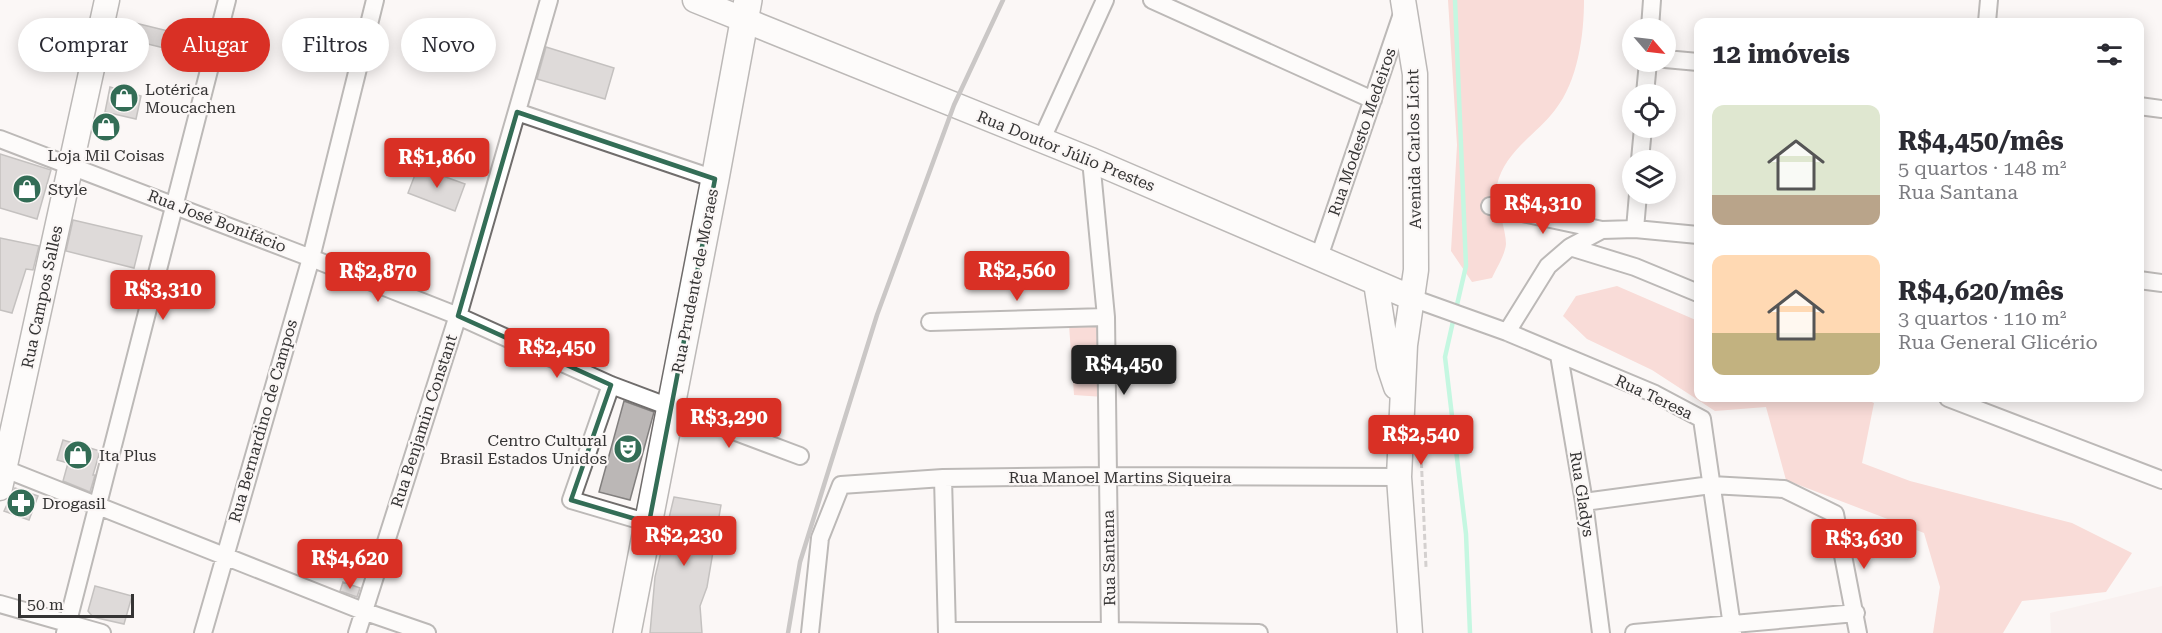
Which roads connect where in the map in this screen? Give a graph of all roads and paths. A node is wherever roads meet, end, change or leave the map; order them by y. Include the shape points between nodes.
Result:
1 (107, 0) edge
2 (227, 0) edge
3 (375, 0) edge
4 (549, 0) edge
5 (695, 0) edge
6 (1105, 0) edge
7 (1152, 0) edge
8 (1652, 0) edge
9 (1989, 0) edge
10 (1403, 4) edge
11 (746, 11) edge
12 (1651, 18) edge
13 (1987, 18) edge
14 (1676, 60) edge
15 (1694, 62) edge
16 (1373, 100) junction
17 (2144, 107) edge
18 (2162, 109) edge
19 (516, 112) junction
20 (0, 139) edge
21 (1041, 141) junction
22 (1091, 160) junction
23 (71, 166) junction
24 (715, 179) junction
25 (1637, 204) edge
26 (175, 205) junction
27 (1490, 206) dead end
28 (1635, 229) junction
29 (1602, 230) junction
30 (1694, 235) edge
31 (1570, 247) junction
32 (1319, 257) junction
33 (311, 258) junction
34 (2144, 281) edge
35 (1377, 283) junction
36 (2162, 283) edge
37 (1694, 291) edge
38 (1412, 298) junction
39 (458, 316) junction
40 (1106, 317) junction
41 (1472, 321) joint
42 (930, 322) dead end
43 (1507, 333) junction
44 (1559, 355) junction
45 (611, 385) junction
46 (1958, 402) edge
47 (1401, 404) junction
48 (670, 409) junction
49 (800, 456) dead end
50 (1, 474) edge
51 (1108, 476) junction
52 (1399, 477) junction
53 (943, 478) junction
54 (2162, 480) edge
55 (1711, 485) junction
56 (1584, 502) junction
57 (98, 505) junction
58 (649, 523) junction
59 (224, 557) junction
60 (0, 604) edge
61 (363, 611) junction
62 (1856, 613) junction
63 (66, 628) edge
64 (1732, 628) edge
65 (947, 632) edge
66 (1110, 632) edge
67 (102, 633) edge
68 (203, 633) edge
69 (357, 633) edge
70 (427, 633) edge
71 (627, 633) edge
72 (810, 633) edge
73 (1259, 633) edge
74 (1410, 633) edge
75 (1601, 633) edge
76 (1634, 633) edge
77 (1858, 633) edge

1 - 23 main road, Rua Campos Salles
2 - 26 street
3 - 33 street, Rua Bernardino de Campos
4 - 19 street, Rua Benjamin Constant
5 - 11 main road, Rua Doutor Júlio Prestes
6 - 21 street
7 - 16 street
8 - 12 street
9 - 13 street
10 - 16 street, Rua Modesto Medeiros
10 - 38 main road, Avenida Carlos Licht via 1415,74 1416,270
11 - 21 main road, Rua Doutor Júlio Prestes
11 - 24 main road, Rua Prudente de Moraes
14 - 15 street
16 - 32 street, Rua Modesto Medeiros
17 - 18 street
19 - 24 street
19 - 39 street, Rua Benjamin Constant
20 - 23 street, Rua José Bonifácio
21 - 22 main road, Rua Doutor Júlio Prestes
22 - 32 main road, Rua Doutor Júlio Prestes
22 - 40 street, Rua Santana
23 - 26 street, Rua José Bonifácio
23 - 50 main road, Rua Campos Salles
24 - 48 main road, Rua Prudente de Moraes
25 - 28 street
26 - 33 street, Rua José Bonifácio
26 - 57 street
27 - 29 street
28 - 29 street
28 - 30 street
29 - 31 street
31 - 37 street via 1635,267
31 - 43 street via 1548,266
32 - 35 main road, Rua Doutor Júlio Prestes
33 - 39 street, Rua José Bonifácio
33 - 59 street, Rua Bernardino de Campos
34 - 36 street
35 - 38 main road, Rua Doutor Júlio Prestes
35 - 47 main road via 1389,366
38 - 41 street, Rua Doutor Júlio Prestes
38 - 47 main road, Avenida Carlos Licht
39 - 45 street, Rua José Bonifácio
39 - 61 street, Rua Benjamin Constant
40 - 42 street
40 - 51 street, Rua Santana
41 - 43 street, Rua Teresa
43 - 44 street, Rua Teresa
44 - 55 street, Rua Teresa via 1655,394 1702,419
44 - 56 street, Rua Gladys
45 - 48 street, Rua José Bonifácio
45 - 58 street via 571,500
46 - 54 street
47 - 52 main road, Avenida Carlos Licht
48 - 49 street, Rua José Bonifácio
48 - 58 main road, Rua Prudente de Moraes
50 - 57 street
51 - 52 street, Rua Manoel Martins Siqueira
51 - 53 street, Rua Manoel Martins Siqueira
51 - 66 street, Rua Santana
52 - 74 main road, Avenida Carlos Licht
53 - 65 street
53 - 72 street, Rua Manoel Martins Siqueira via 841,485 820,538
55 - 56 street
55 - 62 street via 1784,489 1835,514
55 - 64 street, Rua Teresa
56 - 75 street, Rua Gladys
57 - 59 street
57 - 63 street
58 - 71 main road, Rua Prudente de Moraes
59 - 61 street
59 - 68 street, Rua Bernardino de Campos
60 - 63 street
61 - 69 street, Rua Benjamin Constant
61 - 70 street
62 - 64 street
62 - 77 street
63 - 67 street
64 - 76 street
65 - 66 street
66 - 73 street

